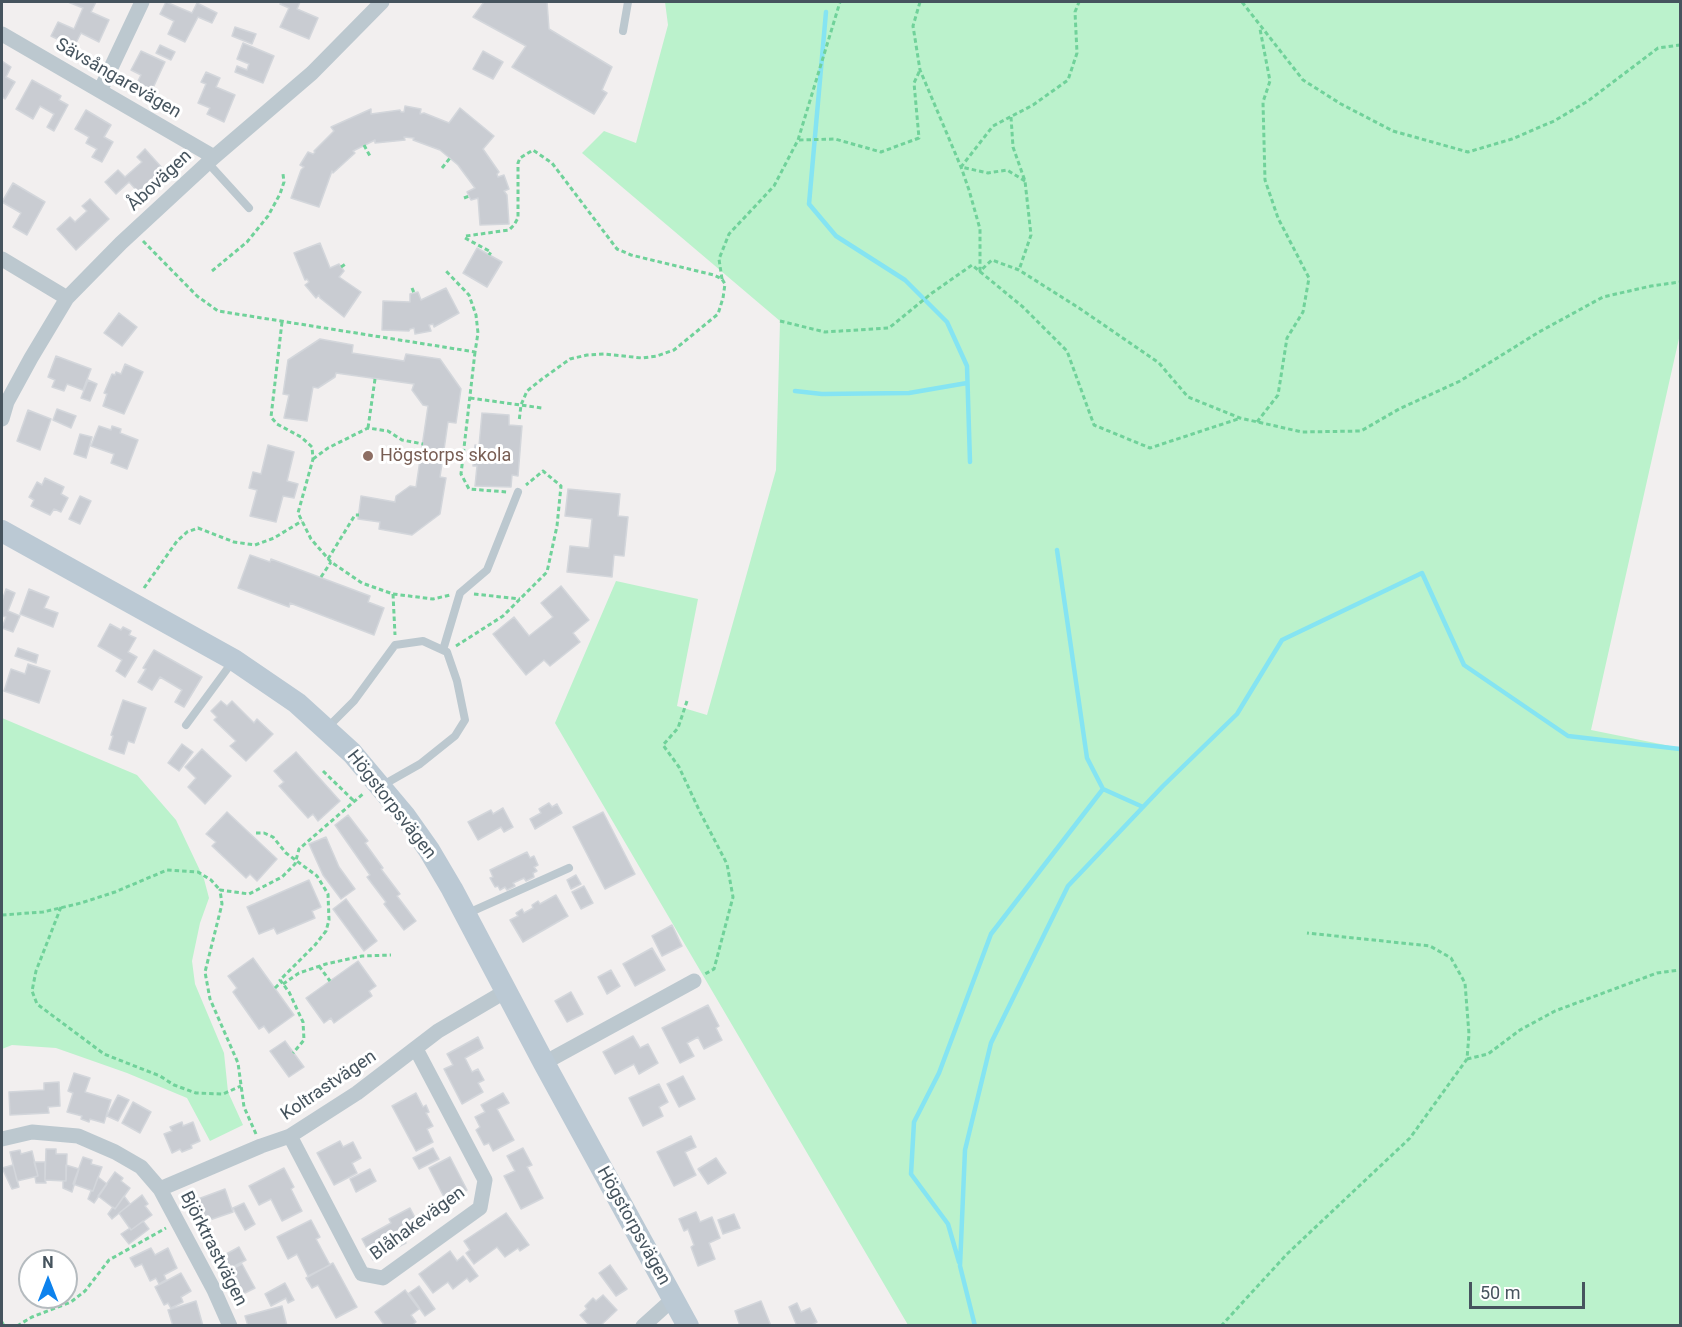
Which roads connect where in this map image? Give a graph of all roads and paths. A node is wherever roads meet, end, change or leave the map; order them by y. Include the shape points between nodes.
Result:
1 (142, 2) edge
2 (382, 2) edge
3 (628, 2) edge
4 (840, 2) edge
5 (920, 2) edge
6 (1079, 2) edge
7 (1242, 2) edge
8 (1260, 26) junction
9 (623, 31) dead end
10 (2, 34) edge
11 (1680, 45) edge
12 (920, 70) junction
13 (100, 91) junction
14 (1011, 117) junction
15 (798, 140) junction
16 (364, 145) dead end
17 (371, 158) dead end
18 (450, 158) dead end
19 (211, 160) junction
20 (961, 167) junction
21 (442, 168) dead end
22 (283, 174) dead end
23 (1025, 181) junction
24 (469, 196) dead end
25 (464, 198) dead end
26 (249, 208) dead end
27 (134, 232) junction
28 (489, 255) dead end
29 (2, 260) edge
30 (346, 263) dead end
31 (341, 267) dead end
32 (446, 270) dead end
33 (1019, 270) junction
34 (212, 272) dead end
35 (980, 272) junction
36 (722, 279) junction
37 (1680, 282) edge
38 (412, 288) dead end
39 (414, 293) dead end
40 (67, 298) junction
41 (780, 321) dead end
42 (282, 322) junction
43 (475, 352) junction
44 (375, 379) dead end
45 (470, 398) junction
46 (521, 405) junction
47 (542, 408) dead end
48 (1240, 418) junction
49 (2, 419) edge
50 (519, 422) dead end
51 (1257, 422) junction
52 (368, 428) junction
53 (423, 444) dead end
54 (313, 459) junction
55 (518, 492) junction
56 (359, 515) dead end
57 (302, 521) junction
58 (2, 531) edge
59 (329, 560) junction
60 (321, 578) dead end
61 (460, 593) junction
62 (393, 594) junction
63 (141, 596) dead end
64 (520, 599) junction
65 (395, 645) junction
66 (445, 651) junction
67 (234, 660) junction
68 (687, 701) dead end
69 (186, 725) dead end
70 (326, 729) junction
71 (323, 771) dead end
72 (379, 784) junction
73 (354, 801) junction
74 (256, 832) dead end
75 (296, 859) junction
76 (569, 868) dead end
77 (220, 890) junction
78 (61, 907) junction
79 (465, 914) junction
80 (2, 915) edge
81 (1307, 933) dead end
82 (391, 954) dead end
83 (319, 966) junction
84 (1680, 970) edge
85 (330, 981) dead end
86 (694, 981) joint
87 (282, 983) junction
88 (275, 988) dead end
89 (506, 991) junction
90 (416, 1049) junction
91 (293, 1053) dead end
92 (1467, 1059) junction
93 (544, 1063) junction
94 (241, 1086) junction
95 (290, 1137) junction
96 (2, 1139) edge
97 (261, 1146) junction
98 (160, 1190) junction
99 (178, 1221) junction
100 (673, 1299) junction
101 (2, 1322) edge
102 (4, 1326) edge
103 (17, 1326) edge
104 (230, 1326) edge
105 (644, 1326) edge
106 (688, 1326) edge
107 (1221, 1326) edge

1 - 13 street
2 - 19 street, Åbovägen via 312,73
3 - 9 lane
4 - 15 path
5 - 12 path via 913,26
6 - 14 path via 1075,12 1077,53 1068,80
7 - 8 path
8 - 11 path via 1303,80 1341,104 1393,131 1468,152 1554,121 1588,101 1658,48
8 - 51 path via 1270,81 1263,102 1265,180 1278,218 1309,278 1303,312 1287,338 1278,395
10 - 13 street, Sävsångarevägen
12 - 15 path via 914,83 919,138 881,152 835,139
12 - 20 path
13 - 19 street, Sävsångarevägen
14 - 20 path via 993,126
14 - 23 path via 1013,147
15 - 36 path via 774,186 729,234 719,259
16 - 17 path
18 - 21 path
19 - 26 lane
19 - 27 street, Åbovägen
20 - 23 path via 988,173 1007,170
20 - 35 path via 980,229
22 - 34 path via 280,194 268,216 247,242
23 - 33 path via 1031,235
24 - 25 path
27 - 40 street, Åbovägen
27 - 42 path via 197,296 218,311
28 - 36 path via 491,252 465,237 509,230 514,225 518,218 518,163 533,150 552,163 617,249
29 - 40 street
30 - 31 path
32 - 43 path via 469,295 478,333
33 - 35 path via 992,260
33 - 48 path via 1159,363 1188,397
35 - 41 path via 972,265 889,328 825,332
35 - 48 path via 1067,351 1094,425 1150,448
36 - 46 path via 725,284 718,314 674,350 642,358 604,354 570,360 527,391
37 - 51 path via 1603,297 1460,381 1361,430 1302,432
38 - 39 path
40 - 49 street, Åbovägen via 31,358
42 - 43 path
42 - 54 path via 271,417 312,447
43 - 45 path
44 - 52 path
45 - 46 path
45 - 55 path via 461,474 465,482 469,489
46 - 47 path
46 - 50 path
48 - 51 path
52 - 53 path
52 - 54 path
54 - 57 path via 298,513
55 - 61 lane via 487,570
55 - 64 path via 543,471 561,486 547,572
56 - 59 path via 355,515
57 - 59 path
57 - 63 path via 255,545 234,542 198,528 188,532 177,541
58 - 67 street, Högstorpsvägen
59 - 60 path
59 - 62 path via 362,583
61 - 62 path via 433,599
61 - 64 path
61 - 66 lane
62 - 65 path
64 - 66 path via 502,616
65 - 66 lane via 423,640
65 - 70 lane via 354,701
66 - 72 lane via 457,681 465,720 455,736 420,764
67 - 69 lane
67 - 70 street, Högstorpsvägen via 297,703
68 - 86 path via 678,728 663,745 679,767 727,864 733,897 714,969
70 - 72 street, Högstorpsvägen
71 - 73 path
72 - 73 path
72 - 79 street, Högstorpsvägen via 429,850
73 - 75 path via 299,849
74 - 75 path via 273,837 285,853
75 - 77 path via 282,877 249,894
75 - 87 path via 324,885 329,920 326,931 280,980
76 - 79 lane
77 - 78 path via 198,872 167,870 115,892
77 - 94 path via 222,904 205,972 210,999 238,1063
78 - 80 path
78 - 94 path via 36,971 32,991 38,1004 104,1054 196,1094 223,1094
79 - 89 street, Högstorpsvägen
81 - 92 path via 1430,946 1451,958 1465,982
82 - 83 path
83 - 85 path
83 - 87 path
84 - 92 path via 1657,973 1555,1011 1488,1054
86 - 93 street
87 - 88 path
87 - 91 path via 305,1031 304,1041
89 - 90 street, Koltrastvägen via 438,1031
89 - 93 street, Högstorpsvägen
90 - 95 street, Koltrastvägen
90 - 95 street, Blåhakevägen via 485,1180 480,1208 383,1278 362,1274
92 - 107 path via 1410,1138 1287,1254
93 - 100 street, Högstorpsvägen
94 - 97 path via 244,1107
95 - 97 street, Koltrastvägen
96 - 98 street, Björktrastvägen via 32,1132 78,1136 141,1167
97 - 98 street, Koltrastvägen
98 - 99 street, Björktrastvägen
99 - 103 path via 109,1260 85,1291 71,1302
99 - 104 street, Björktrastvägen
100 - 105 street
100 - 106 street, Högstorpsvägen
101 - 102 path

